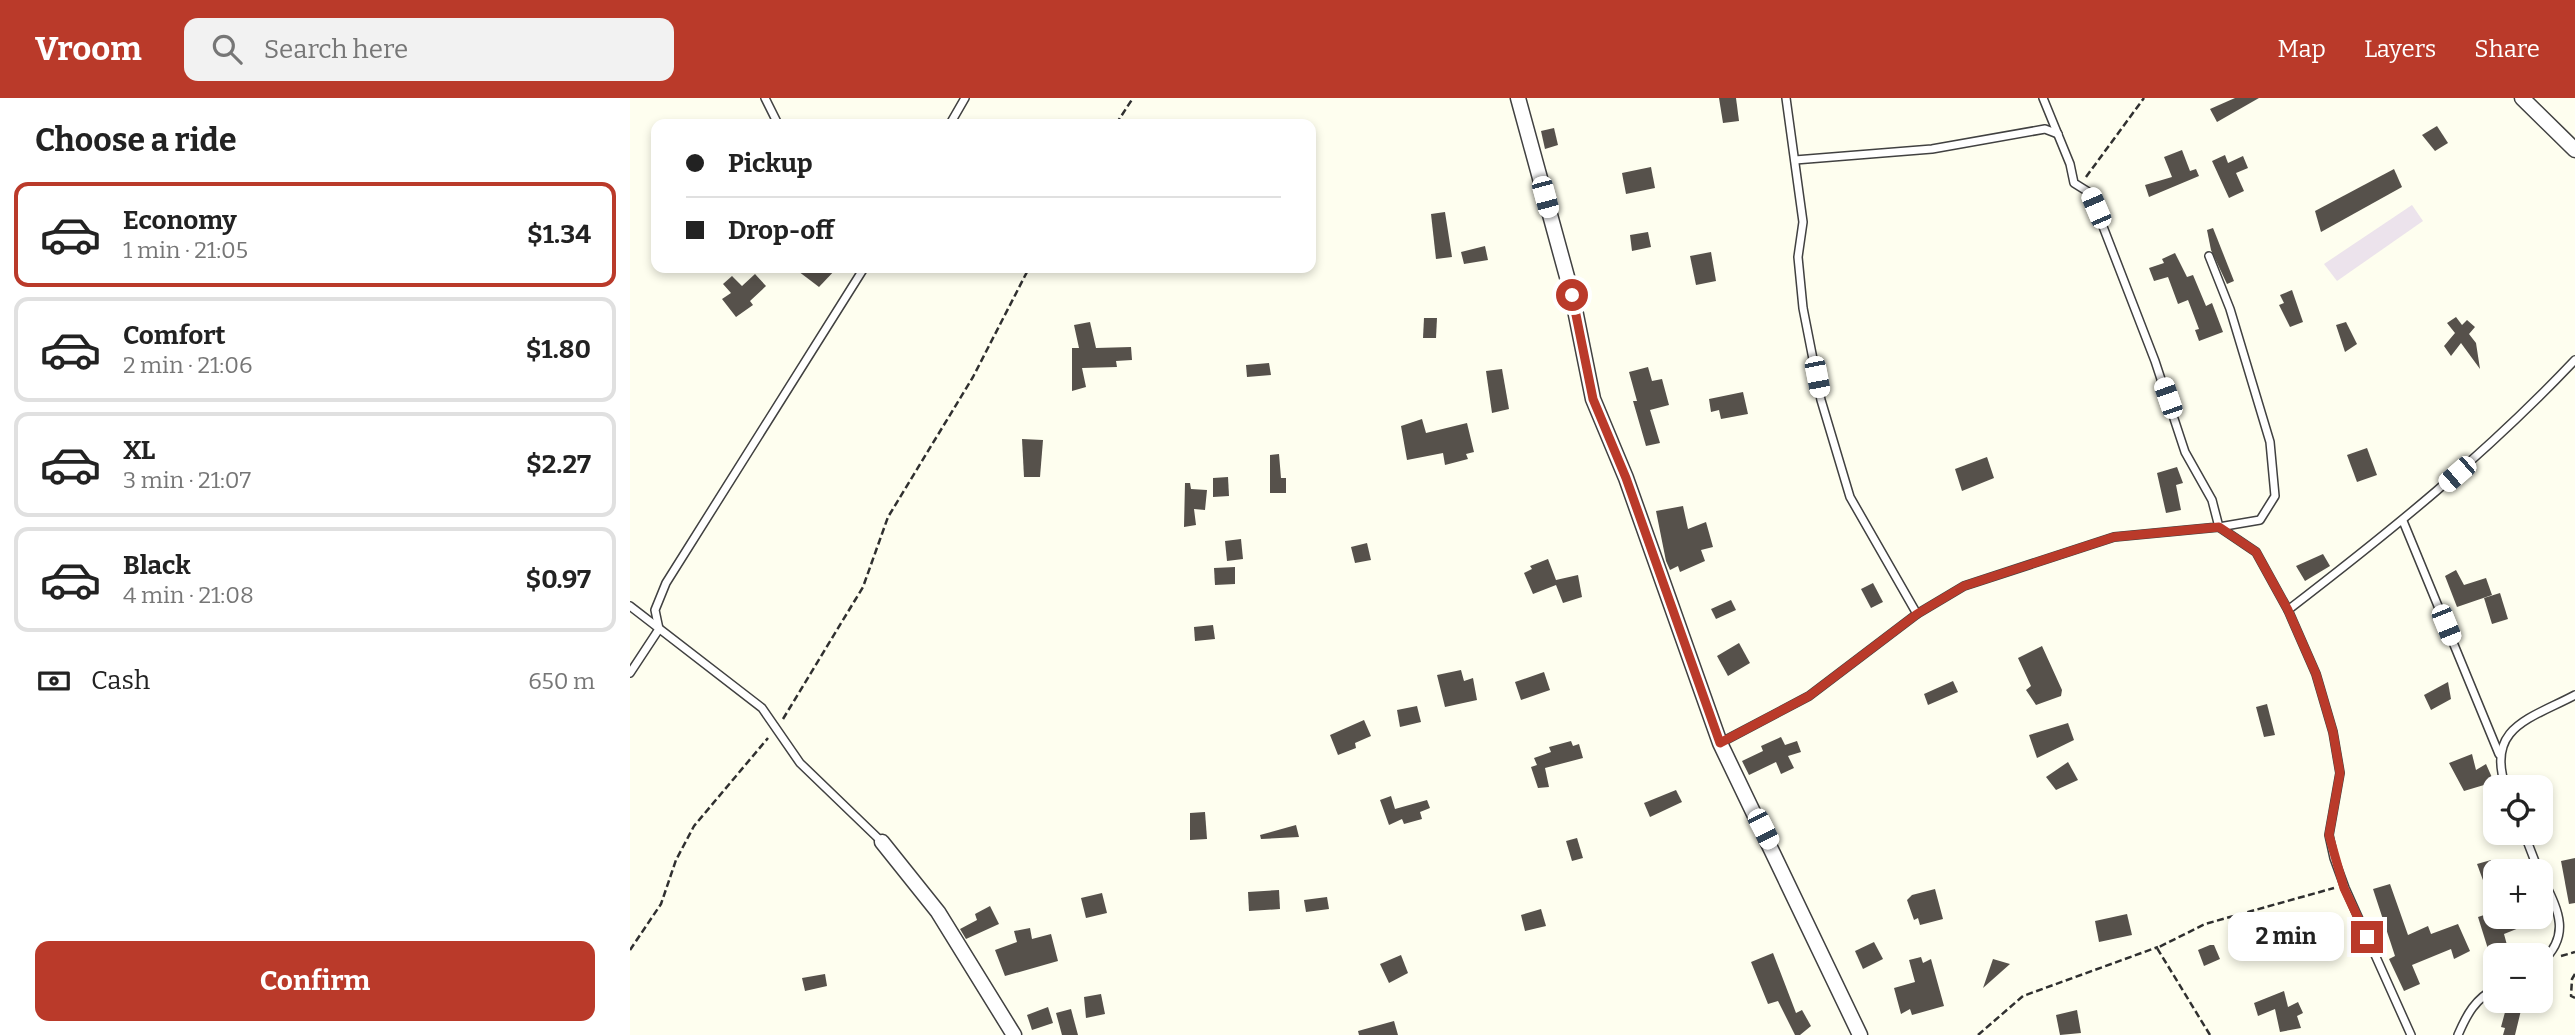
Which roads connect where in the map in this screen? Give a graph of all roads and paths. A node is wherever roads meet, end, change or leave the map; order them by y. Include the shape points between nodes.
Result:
1 (765, 98) edge
2 (965, 98) edge
3 (1133, 98) edge
4 (1518, 98) edge
5 (1786, 98) edge
6 (2043, 98) edge
7 (2144, 98) edge
8 (2522, 98) edge
9 (776, 119) edge
10 (953, 119) edge
11 (1119, 119) edge
12 (2059, 134) junction
13 (2575, 150) edge
14 (1795, 160) junction
15 (2079, 187) junction
16 (2209, 256) dead end
17 (859, 273) edge
18 (1026, 273) edge
19 (2575, 360) edge
20 (2403, 521) junction
21 (2219, 527) junction
22 (630, 606) edge
23 (2288, 610) junction
24 (1917, 614) junction
25 (659, 629) junction
26 (630, 673) edge
27 (2575, 695) edge
28 (777, 728) junction
29 (1720, 743) junction
30 (2499, 754) junction
31 (2503, 775) edge
32 (882, 842) joint
33 (2343, 885) junction
34 (2553, 898) edge
35 (2164, 945) junction
36 (630, 950) edge
37 (2553, 951) edge
38 (2575, 974) edge
39 (2483, 996) edge
40 (2575, 998) edge
41 (1014, 1035) edge
42 (1860, 1035) edge
43 (1978, 1035) edge
44 (2210, 1035) edge
45 (2411, 1035) edge
46 (2458, 1035) edge

1 - 9 lane
2 - 10 lane
3 - 11 path
4 - 29 street via 1572,295 1593,399 1626,478
5 - 14 lane
6 - 12 lane
7 - 15 path
8 - 13 street
12 - 14 lane via 2045,129 1932,149
12 - 15 lane
14 - 24 lane via 1803,222 1798,257 1803,308 1821,400 1850,497
15 - 21 lane via 2090,193 2098,212 2185,452 2212,499
16 - 21 lane via 2270,442 2275,496 2260,520
17 - 25 lane via 666,583 655,610
18 - 28 path via 973,377 888,517 863,587
19 - 20 lane via 2511,427
20 - 23 lane
20 - 30 lane
21 - 23 lane via 2256,552
21 - 24 lane via 2102,541 1964,586
22 - 25 lane
23 - 33 lane via 2316,674 2333,732 2340,773 2329,835
24 - 29 lane via 1809,696
25 - 26 lane
25 - 28 lane via 762,708
27 - 30 lane via 2521,724 2504,739
28 - 32 lane via 800,762
28 - 36 path via 694,826 661,904
29 - 42 street
30 - 31 lane
32 - 41 street via 938,912
33 - 35 path via 2206,924
33 - 45 lane
34 - 37 lane via 2561,933
35 - 43 path via 2024,996
35 - 44 path via 2157,948
38 - 40 path via 2571,988
39 - 46 lane via 2468,1013

